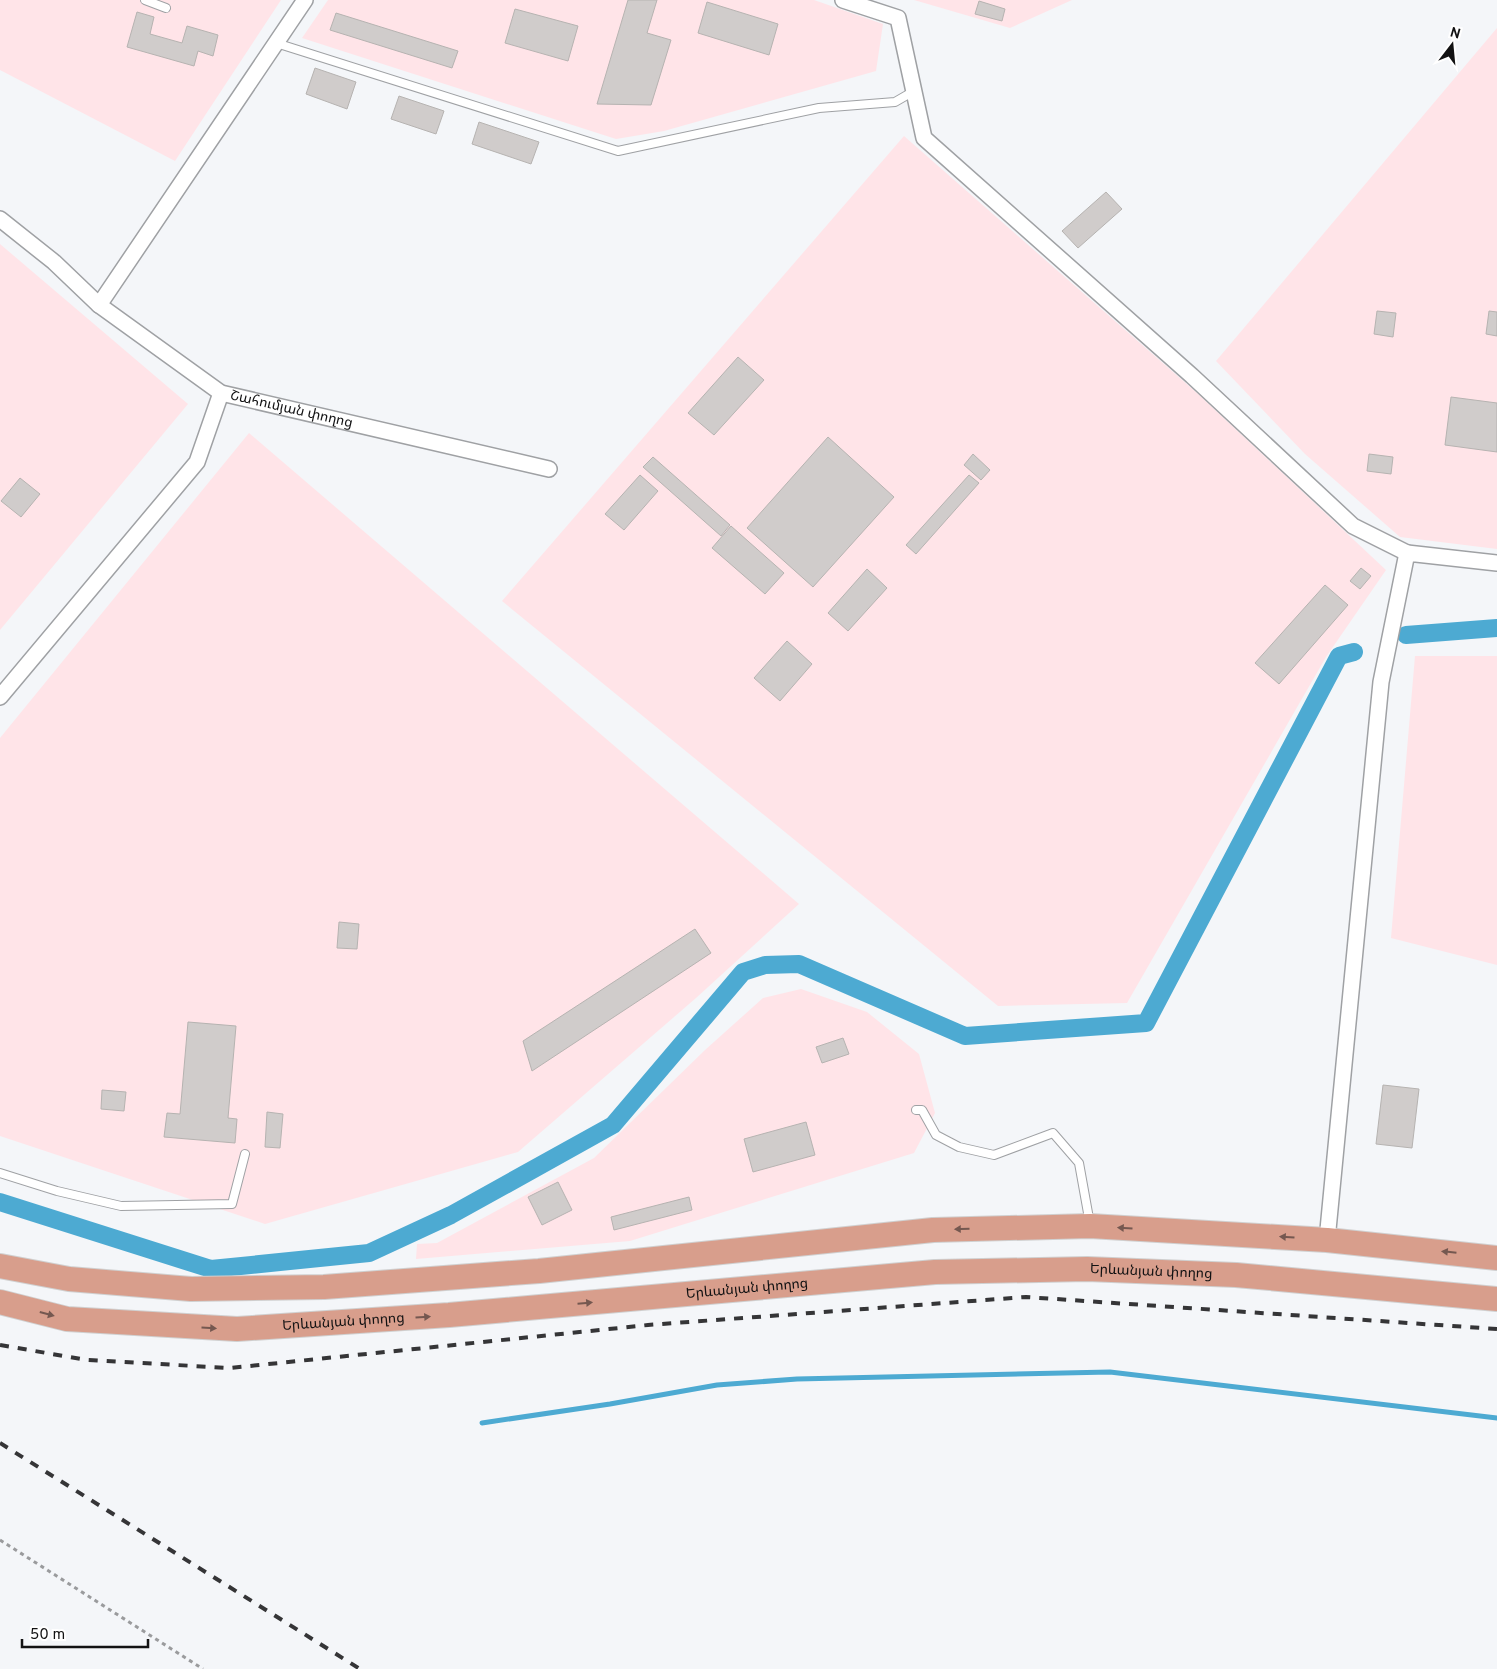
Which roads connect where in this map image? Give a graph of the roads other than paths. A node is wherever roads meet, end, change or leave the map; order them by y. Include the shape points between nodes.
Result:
1 (145, 0) edge
2 (305, 0) edge
3 (843, 0) edge
4 (166, 8) dead end
5 (276, 43) junction
6 (914, 91) junction
7 (0, 219) edge
8 (99, 305) junction
9 (222, 394) junction
10 (549, 469) dead end
11 (1406, 553) junction
12 (1497, 563) edge
13 (0, 697) edge
14 (916, 1110) dead end
15 (245, 1154) dead end
16 (0, 1173) edge
17 (1090, 1226) junction
18 (1327, 1240) junction
19 (1497, 1258) edge
20 (0, 1266) edge
21 (1497, 1299) edge
22 (0, 1302) edge

1 - 4 lane
2 - 5 street
3 - 6 street via 898,18
5 - 6 lane via 618,151 819,108 895,102
5 - 8 street
6 - 11 street via 924,138 1192,376 1353,526
7 - 8 street, Շահումյան փողոց via 54,262
8 - 9 street, Շահումյան փողոց
9 - 10 street, Շահումյան փողոց
9 - 13 street via 197,462
11 - 12 street
11 - 18 street via 1381,682
14 - 17 lane via 922,1110 936,1135 959,1147 994,1155 1053,1132 1079,1163
15 - 16 lane via 232,1204 121,1206
18 -> 17 highway
17 -> 20 highway via 933,1230 539,1271 324,1287 191,1289 69,1279
19 -> 18 highway
22 -> 21 highway, Երևանյան փողոց via 67,1320 237,1329 449,1315 935,1272 1087,1269 1236,1275

